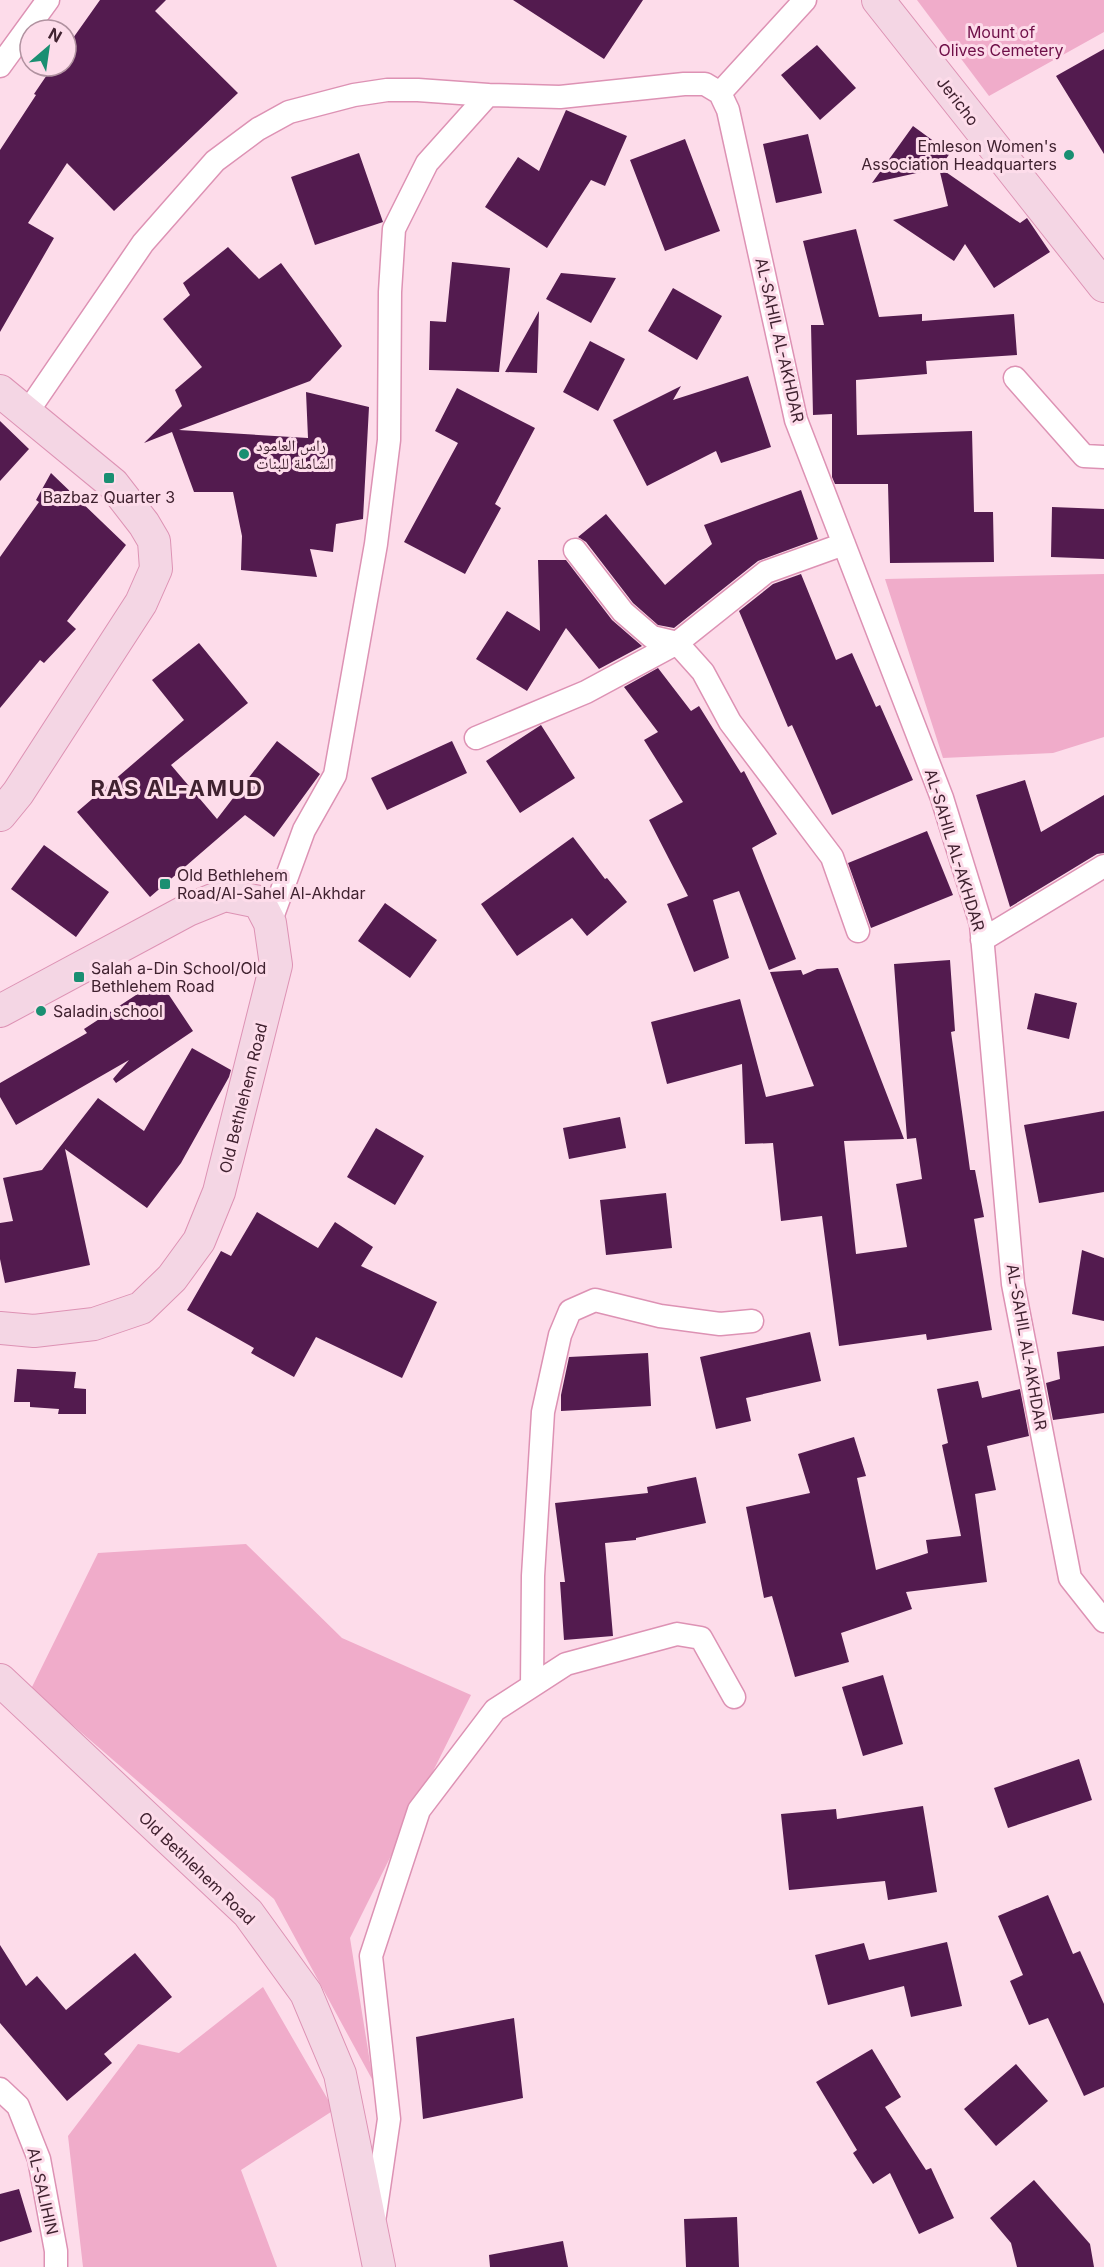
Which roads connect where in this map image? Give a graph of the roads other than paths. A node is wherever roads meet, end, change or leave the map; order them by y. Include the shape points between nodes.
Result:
1 (48, 0) edge
2 (805, 0) edge
3 (878, 0) edge
4 (0, 66) edge
5 (720, 93) junction
6 (488, 95) junction
7 (1104, 286) edge
8 (1015, 378) dead end
9 (0, 391) edge
10 (26, 414) junction
11 (1104, 456) edge
12 (844, 544) junction
13 (575, 550) dead end
14 (677, 643) junction
15 (476, 738) dead end
16 (0, 815) edge
17 (1104, 866) edge
18 (270, 923) junction
19 (858, 931) dead end
20 (982, 940) junction
21 (0, 1011) edge
22 (752, 1321) dead end
23 (0, 1328) edge
24 (1104, 1621) edge
25 (0, 1680) edge
26 (532, 1686) junction
27 (734, 1697) dead end
28 (0, 2089) edge
29 (372, 2232) junction
30 (56, 2267) edge
31 (379, 2267) edge

1 - 4 street
2 - 5 street
3 - 7 street, Jericho
5 - 6 street via 705,84 684,84 560,97
5 - 12 street, AL-SAHIL AL-AKHDAR via 728,110 796,420
6 - 10 street via 418,90 354,94 289,112 258,129 215,161 142,243
6 - 18 street via 427,163 394,229 390,440 376,544 335,775 304,830
8 - 11 street via 1084,456
9 - 10 street
10 - 16 street via 113,484 154,541 156,569 141,603
12 - 14 street via 766,572
12 - 20 street, AL-SAHIL AL-AKHDAR via 942,798 981,924
13 - 14 street via 623,612 652,637
14 - 15 street via 586,692
14 - 19 street via 703,672 730,722 832,857
17 - 20 street
18 - 21 street, Old Bethlehem Road via 259,902 225,895 188,910
18 - 23 street, Old Bethlehem Road via 276,965 219,1192 199,1241 172,1278 141,1308 94,1324 34,1331
20 - 24 street, AL-SAHIL AL-AKHDAR via 1013,1284 1070,1578
22 - 26 street via 720,1324 660,1316 595,1300 570,1311 560,1335 543,1412 532,1576
25 - 29 street, Old Bethlehem Road via 248,1913 306,1993 340,2074
26 - 27 street via 566,1664 677,1634 701,1638
26 - 29 street via 495,1710 419,1810 371,1956 389,2119
28 - 30 street, AL-SALIHIN via 18,2106 39,2159
29 - 31 street, Old Bethlehem Road

